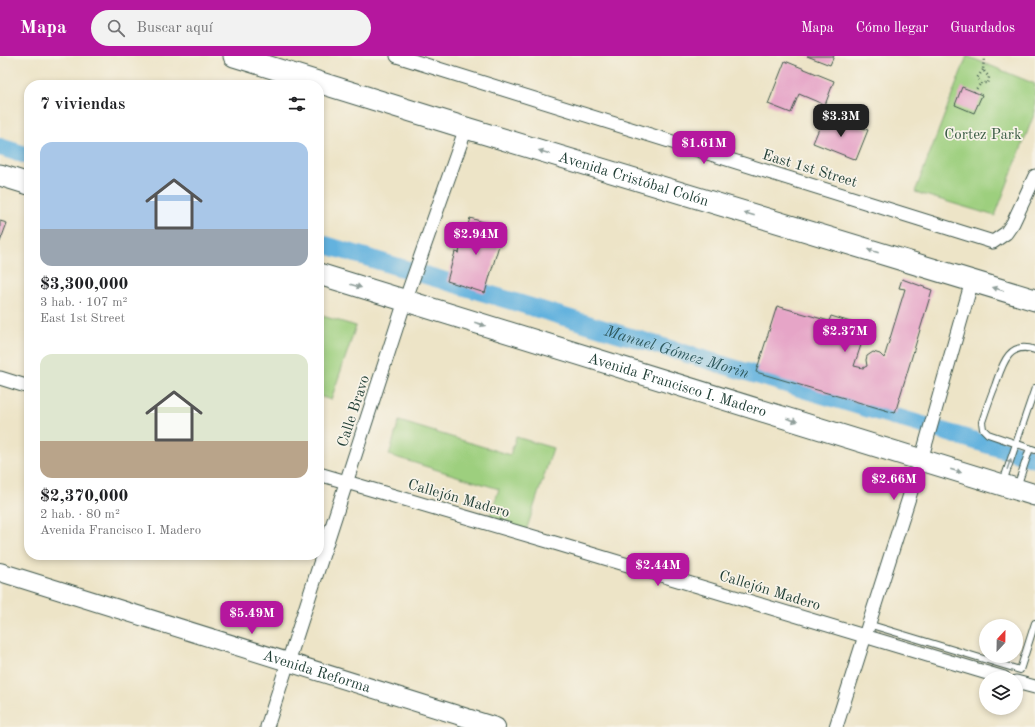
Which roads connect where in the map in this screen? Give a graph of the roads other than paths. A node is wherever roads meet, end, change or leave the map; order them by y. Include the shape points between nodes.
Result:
1 (234, 56) edge
2 (397, 56) edge
3 (311, 80) edge
4 (324, 84) edge
5 (466, 128) junction
6 (0, 175) edge
7 (1035, 176) edge
8 (24, 182) edge
9 (324, 276) edge
10 (972, 281) junction
11 (1035, 300) edge
12 (405, 301) junction
13 (1035, 350) edge
14 (0, 378) edge
15 (24, 385) edge
16 (1035, 388) edge
17 (1016, 444) junction
18 (1033, 449) edge
19 (920, 460) junction
20 (324, 475) edge
21 (347, 482) junction
22 (1018, 489) edge
23 (324, 552) edge
24 (321, 560) edge
25 (0, 572) edge
26 (1035, 624) edge
27 (866, 630) junction
28 (288, 662) junction
29 (984, 671) edge
30 (1023, 684) edge
31 (1035, 687) edge
32 (268, 727) edge
33 (496, 727) edge
34 (836, 727) edge

1 - 3 main road, Avenida Cristóbal Colón
2 - 7 street, East 1st Street via 993,242 1006,233 1014,223
4 - 5 main road, Avenida Cristóbal Colón
10 -> 5 main road, Avenida Cristóbal Colón
5 - 12 street, Calle Bravo
6 - 8 main road
9 -> 12 main road, Avenida Francisco I. Madero
11 -> 10 main road, Avenida Cristóbal Colón
10 - 19 street
12 -> 19 main road, Avenida Francisco I. Madero
12 - 21 street, Calle Bravo
13 - 17 lane via 1019,348 1010,353 1003,362 982,422 983,429 988,434
14 - 15 street
16 - 17 lane
17 - 18 lane
22 -> 17 lane
18 - 22 lane
19 -> 22 main road, Avenida Francisco I. Madero
19 - 27 street
20 - 21 street, Callejón Madero
21 - 23 street, Calle Bravo
21 - 27 street, Callejón Madero
24 - 28 street, Calle Bravo
25 - 28 main road, Avenida Reforma
26 - 27 lane via 1020,670
27 - 29 street, Callejón Madero
27 - 34 street
28 - 32 street, Calle Bravo
28 - 33 main road, Avenida Reforma
30 - 31 street

